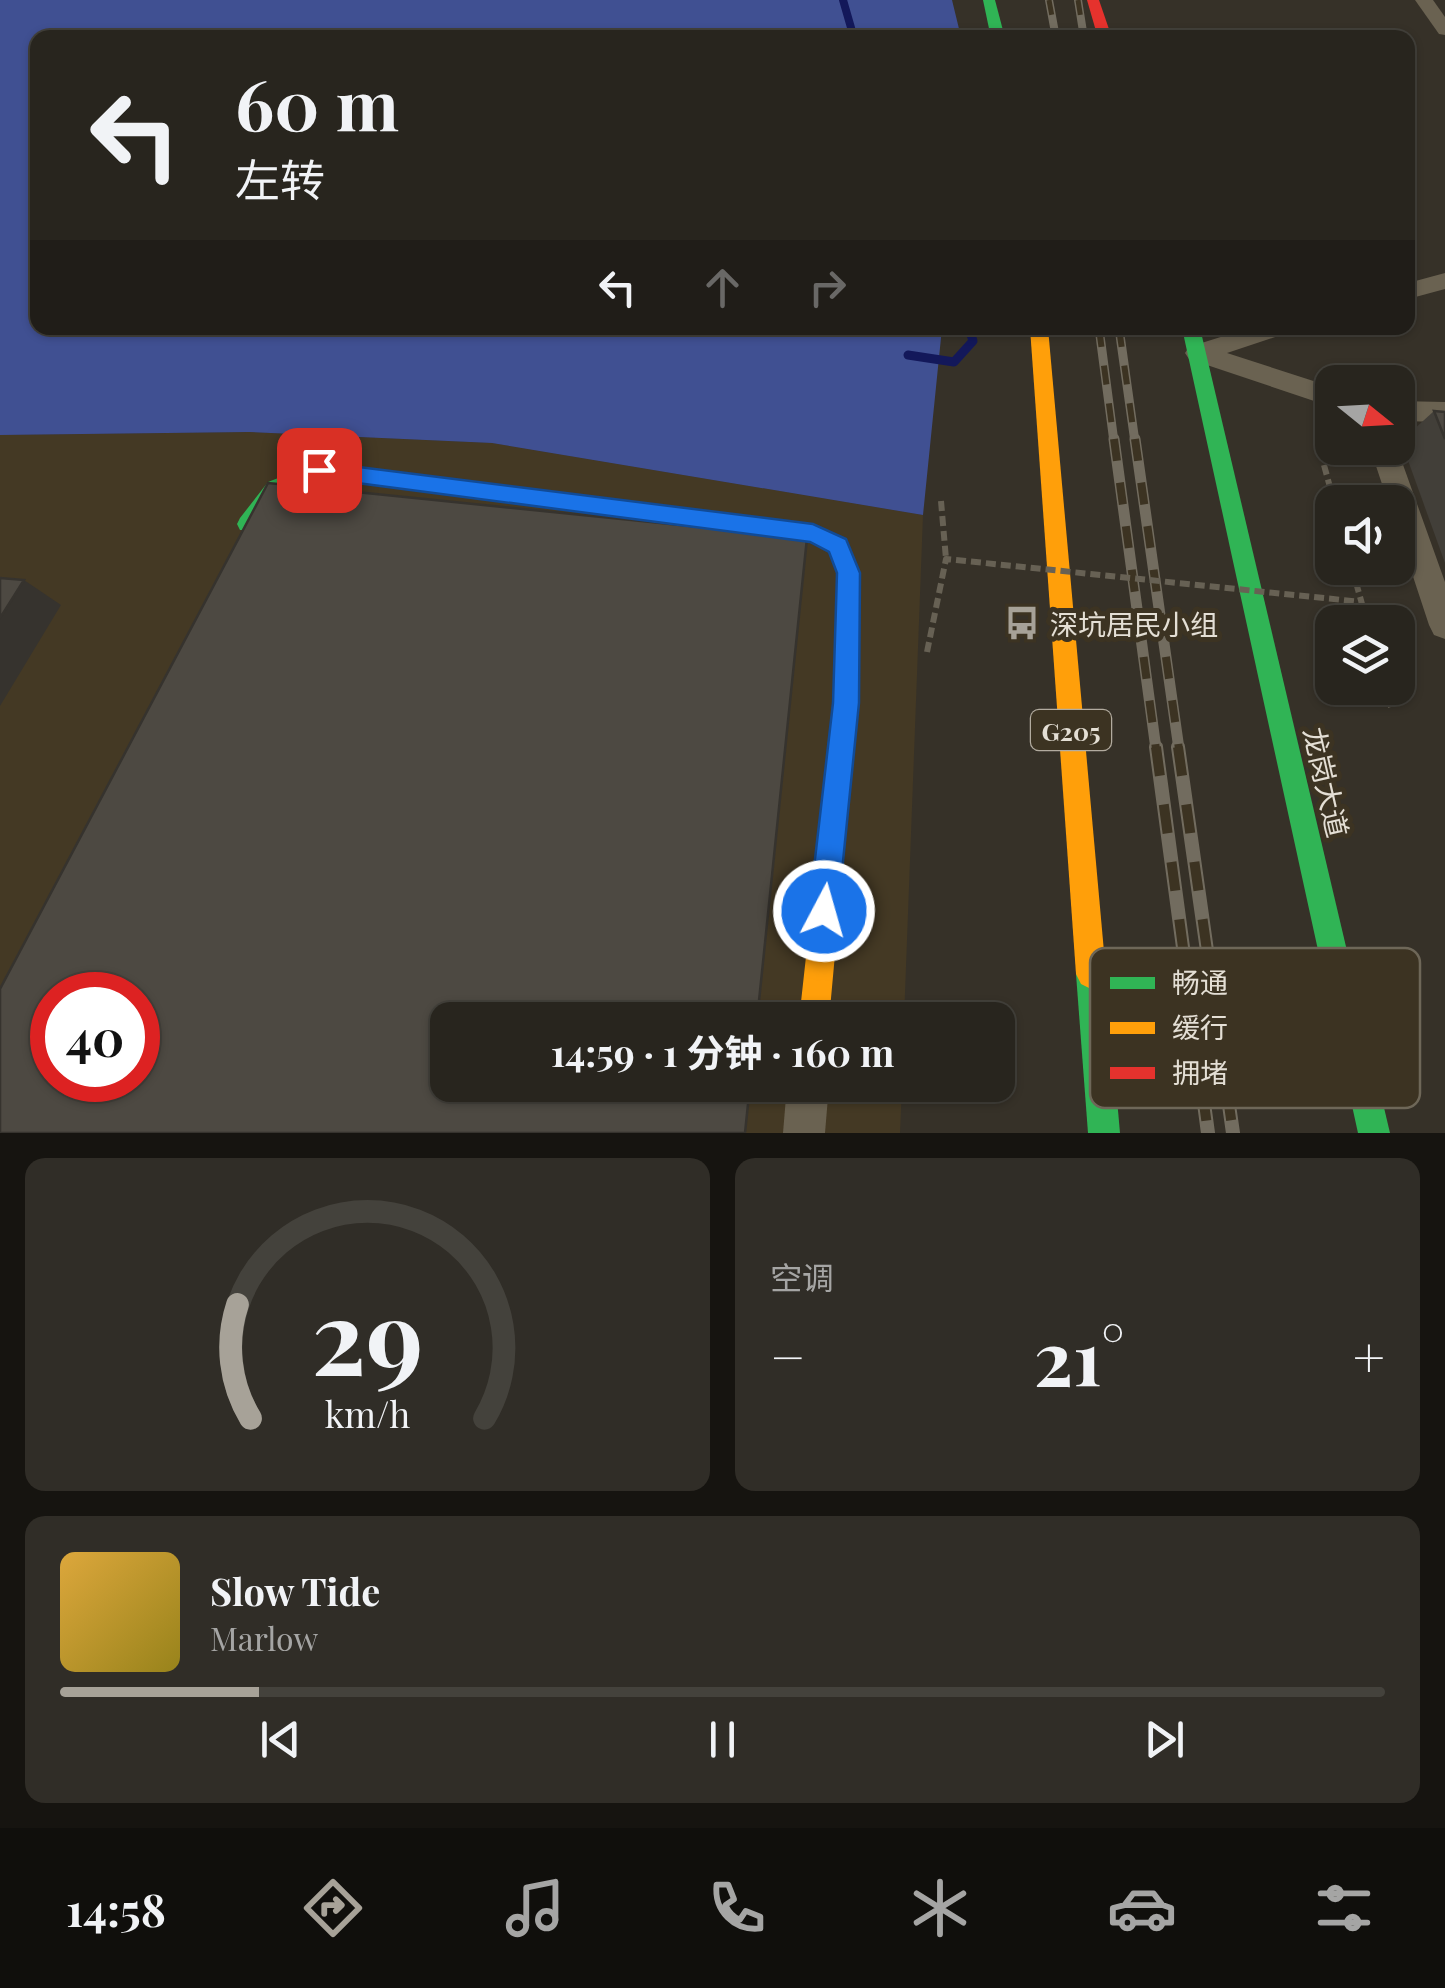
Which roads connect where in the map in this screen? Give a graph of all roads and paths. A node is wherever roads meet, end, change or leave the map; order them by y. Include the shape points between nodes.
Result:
1 (989, 0) edge
2 (1093, 0) edge
3 (1424, 0) edge
4 (996, 30) edge
5 (1102, 30) edge
6 (1445, 30) edge
7 (1445, 281) edge
8 (1415, 289) edge
9 (1040, 335) edge
10 (1228, 335) edge
11 (1194, 340) edge
12 (1315, 390) edge
13 (1415, 411) edge
14 (1445, 412) edge
15 (1324, 465) dead end
16 (1389, 465) edge
17 (1329, 485) edge
18 (941, 501) dead end
19 (239, 541) edge
20 (946, 558) junction
21 (1357, 585) edge
22 (1362, 602) junction
23 (1363, 605) edge
24 (1445, 625) edge
25 (926, 652) dead end
26 (1332, 948) edge
27 (1090, 960) edge
28 (816, 1002) edge
29 (807, 1102) edge
30 (1102, 1108) edge
31 (1368, 1108) edge
32 (804, 1133) edge
33 (1104, 1133) edge
34 (1374, 1133) edge

1 - 4 main road
2 - 5 main road
3 - 6 street
7 - 8 street
9 - 27 main road, G205
10 - 11 street
11 - 12 street
11 - 26 main road, 龙岗大道
13 - 14 street
15 - 17 path
16 - 24 street
18 - 20 path
19 - 28 main road via 275,488 319,470 813,533 838,546 849,573 846,703
20 - 22 path, bridge
20 - 25 path, bridge
21 - 22 path
22 - 23 path
29 - 32 street
30 - 33 main road, G205
31 - 34 main road, 龙岗大道

